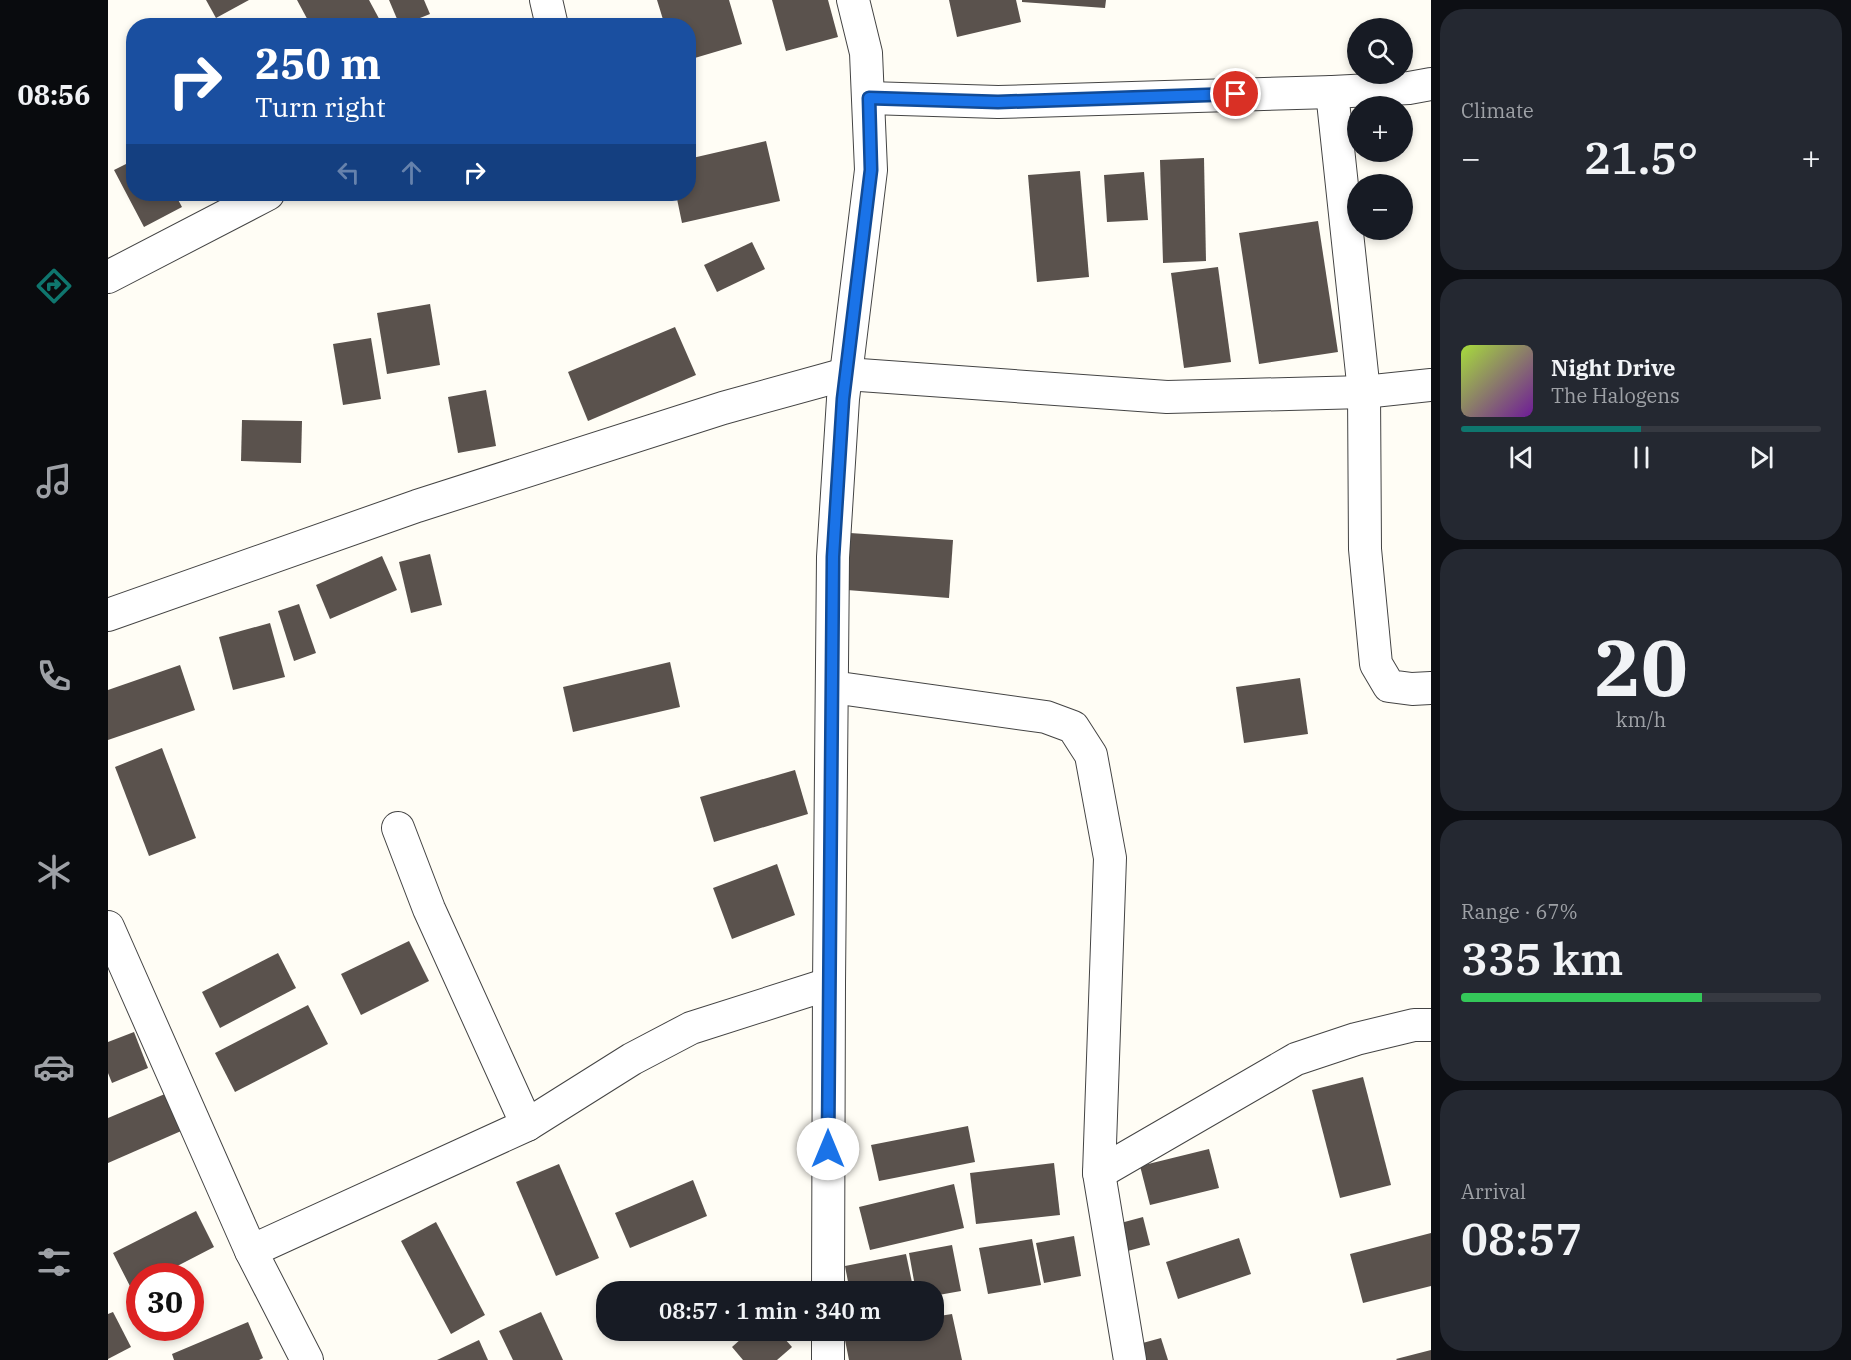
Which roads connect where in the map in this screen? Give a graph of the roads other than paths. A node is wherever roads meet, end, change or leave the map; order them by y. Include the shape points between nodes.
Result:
1 (546, 0) edge
2 (853, 0) edge
3 (550, 18) edge
4 (1431, 84) edge
5 (1332, 92) junction
6 (869, 98) junction
7 (255, 201) edge
8 (108, 278) edge
9 (846, 374) junction
10 (1431, 385) edge
11 (1364, 392) junction
12 (108, 615) edge
13 (832, 687) junction
14 (1431, 687) edge
15 (398, 828) dead end
16 (108, 927) edge
17 (829, 984) junction
18 (1431, 1025) edge
19 (527, 1125) junction
20 (1099, 1173) junction
21 (251, 1251) junction
22 (828, 1281) edge
23 (828, 1341) edge
24 (307, 1360) edge
25 (828, 1360) edge
26 (1130, 1360) edge

1 - 3 street
2 - 6 street via 866,53
4 - 5 street
5 - 6 street via 998,102
5 - 11 street
6 - 9 street via 871,170
7 - 8 street
9 - 11 street via 1167,397
9 - 12 street via 723,408 428,502
9 - 13 street via 833,557
10 - 11 street
11 - 14 street via 1365,549 1376,664 1389,686
13 - 17 street
13 - 20 street via 1046,717 1073,727 1091,755 1110,858
15 - 19 street via 429,909
16 - 21 street
17 - 19 street via 691,1028 632,1059
17 - 22 street
18 - 20 street via 1414,1025 1356,1039 1296,1059
19 - 21 street
20 - 26 street
21 - 24 street
23 - 25 street

